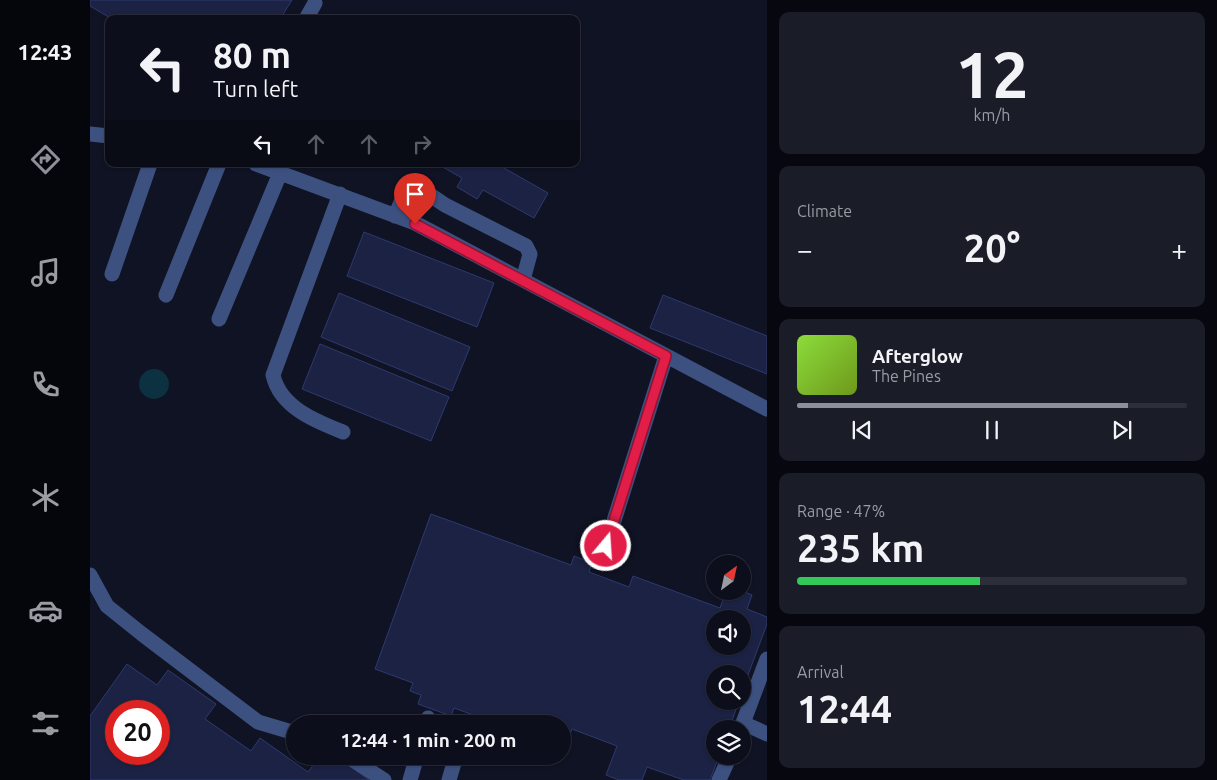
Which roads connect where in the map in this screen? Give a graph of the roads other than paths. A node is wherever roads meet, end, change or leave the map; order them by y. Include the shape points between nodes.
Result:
1 (315, 3) dead end
2 (308, 15) edge
3 (90, 134) edge
4 (105, 136) edge
5 (149, 167) edge
6 (218, 167) edge
7 (267, 167) edge
8 (281, 171) junction
9 (340, 194) junction
10 (395, 216) junction
11 (112, 274) dead end
12 (523, 280) junction
13 (166, 295) dead end
14 (219, 319) dead end
15 (666, 356) junction
16 (767, 408) edge
17 (343, 432) dead end
18 (606, 546) dead end
19 (90, 575) edge
20 (767, 659) edge
21 (744, 720) edge
22 (751, 729) edge
23 (286, 730) edge
24 (767, 734) edge
25 (361, 765) edge
26 (414, 765) edge
27 (453, 765) edge
28 (726, 765) edge
29 (384, 780) edge
30 (410, 780) edge
31 (449, 780) edge
32 (719, 780) edge

1 - 2 lane
3 - 4 lane
5 - 11 lane
6 - 13 lane
7 - 8 lane
8 - 9 lane
8 - 14 lane
9 - 10 lane
9 - 17 lane via 273,374 275,384 284,397 303,415
10 - 12 lane
10 - 12 lane via 408,186 417,186 445,205 526,246 530,254
12 - 15 lane
15 - 16 lane
15 - 18 lane
19 - 23 lane via 107,606 142,634 258,722
20 - 21 lane
22 - 24 lane
25 - 29 lane
26 - 30 lane
27 - 31 lane
28 - 32 lane

